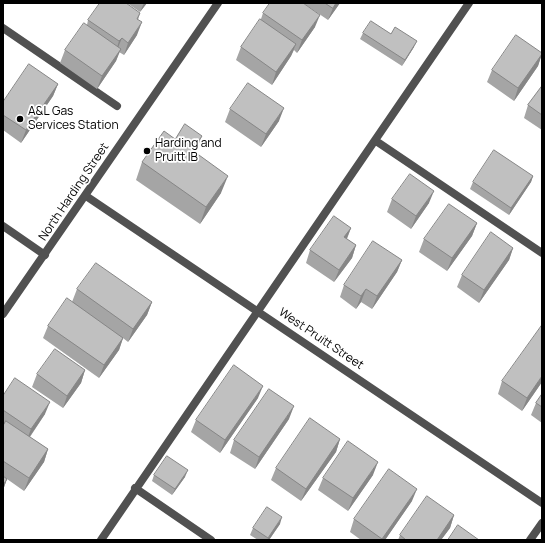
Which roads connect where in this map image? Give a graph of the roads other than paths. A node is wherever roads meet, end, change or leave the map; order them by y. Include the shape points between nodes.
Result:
1 (218, 3) edge
2 (469, 3) edge
3 (3, 28) edge
4 (117, 106) dead end
5 (376, 141) junction
6 (86, 196) junction
7 (3, 226) edge
8 (542, 253) edge
9 (45, 255) junction
10 (259, 312) junction
11 (3, 314) edge
12 (135, 488) junction
13 (542, 503) edge
14 (542, 523) edge
15 (101, 540) edge
16 (211, 540) edge
17 (530, 540) edge

1 - 6 street, North Harding Street
2 - 5 street
3 - 4 street
5 - 8 street
5 - 10 street
6 - 9 street, North Harding Street
6 - 10 street, West Pruitt Street
7 - 9 street
9 - 11 street, North Harding Street
10 - 12 street
10 - 13 street, West Pruitt Street
12 - 15 street
12 - 16 street
14 - 17 street

